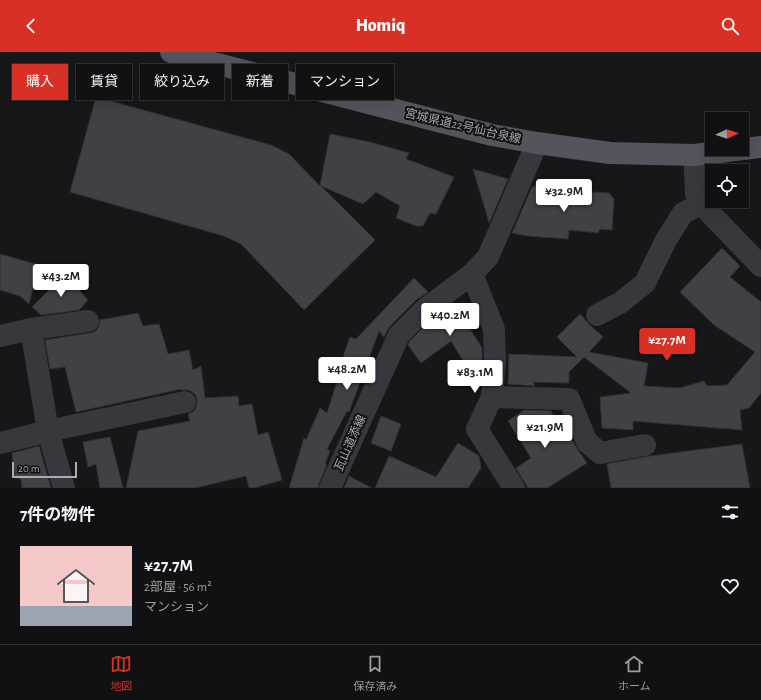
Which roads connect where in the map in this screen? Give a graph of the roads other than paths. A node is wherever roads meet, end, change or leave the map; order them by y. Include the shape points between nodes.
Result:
1 (171, 52) edge
2 (537, 143) junction
3 (761, 147) edge
4 (694, 155) junction
5 (701, 204) junction
6 (761, 266) edge
7 (472, 274) junction
8 (597, 315) dead end
9 (88, 321) dead end
10 (31, 329) junction
11 (0, 336) edge
12 (492, 397) junction
13 (185, 402) dead end
14 (48, 431) junction
15 (0, 443) edge
16 (645, 445) dead end
17 (64, 488) edge
18 (330, 488) edge
19 (514, 488) edge

1 - 2 main road, 宮城県道22号仙台泉線 via 484,133
2 - 4 main road, 宮城県道22号仙台泉線 via 610,153
2 - 7 street, 瓦山道添線 via 488,257
3 - 4 main road, 宮城県道22号仙台泉線
4 - 5 street via 696,193
5 - 6 street
5 - 8 street via 683,213 666,240 645,283 620,303
7 - 12 street via 494,329
7 - 18 street, 瓦山道添線 via 425,309 399,335
9 - 10 street
10 - 11 street
10 - 14 street
12 - 16 street via 569,399 587,442 600,453
12 - 19 street via 477,429
13 - 14 street
14 - 15 street
14 - 17 street

